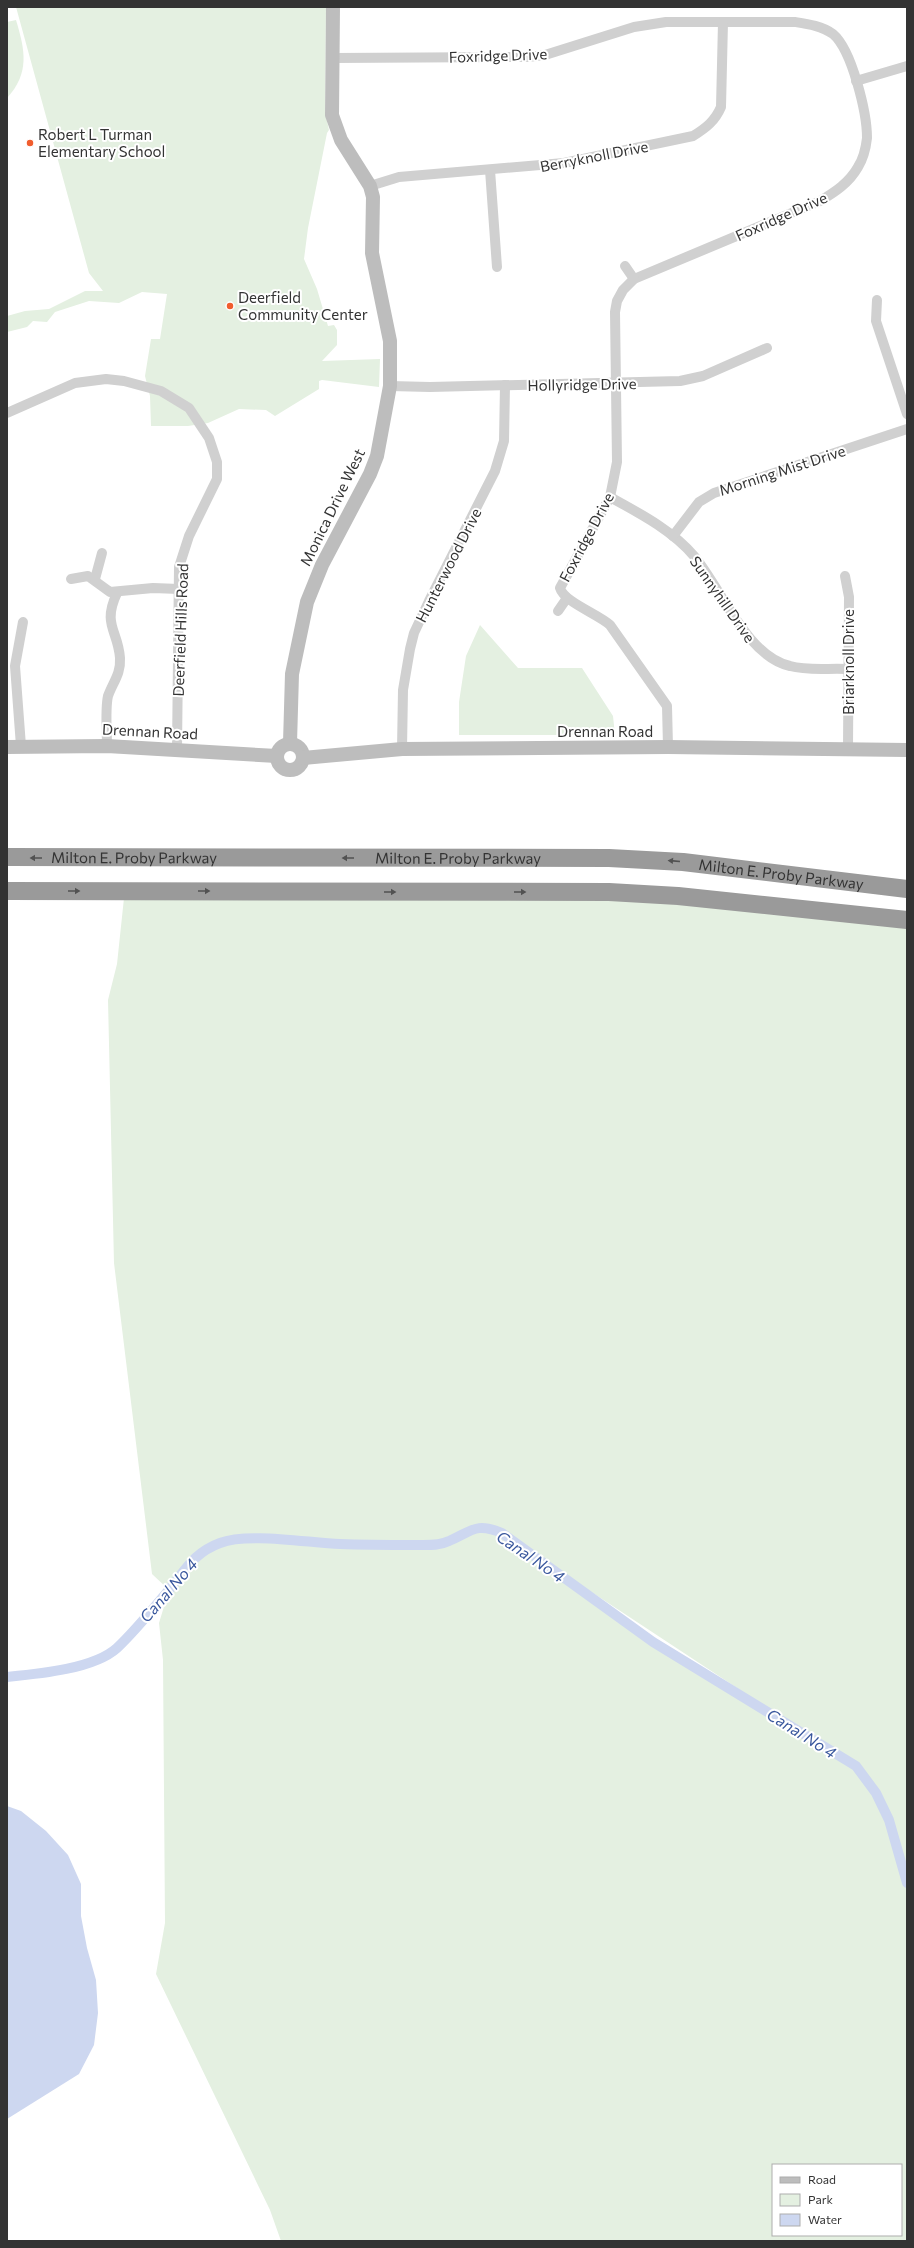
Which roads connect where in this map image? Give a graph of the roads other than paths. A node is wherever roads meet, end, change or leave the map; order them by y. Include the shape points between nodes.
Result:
1 (333, 7) edge
2 (723, 22) junction
3 (333, 58) junction
4 (907, 66) edge
5 (856, 81) junction
6 (490, 170) junction
7 (370, 186) junction
8 (625, 266) dead end
9 (497, 267) dead end
10 (634, 279) junction
11 (877, 300) dead end
12 (768, 348) dead end
13 (616, 383) junction
14 (504, 385) junction
15 (390, 386) junction
16 (7, 413) edge
17 (907, 414) edge
18 (907, 429) edge
19 (610, 497) junction
20 (673, 536) junction
21 (102, 553) dead end
22 (845, 576) dead end
23 (70, 579) dead end
24 (95, 579) junction
25 (179, 589) junction
26 (117, 593) junction
27 (567, 598) junction
28 (558, 611) dead end
29 (23, 622) dead end
30 (847, 669) junction
31 (290, 743) junction
32 (14, 746) edge
33 (107, 746) junction
34 (668, 747) junction
35 (848, 748) junction
36 (402, 749) junction
37 (177, 750) junction
38 (907, 750) edge
39 (277, 756) junction
40 (303, 758) junction
41 (7, 858) edge
42 (907, 889) edge
43 (7, 891) edge
44 (907, 920) edge

1 - 3 street, Monica Drive West
2 - 3 street, Foxridge Drive via 650,24 534,56
2 - 5 street, Foxridge Drive via 795,22 825,29 840,43
2 - 6 street, Berryknoll Drive via 726,109 693,136 564,164
3 - 7 street, Monica Drive West via 332,115 341,140
4 - 5 street
5 - 10 street, Foxridge Drive via 866,121 867,139 859,166 836,192
6 - 7 street, Berryknoll Drive via 399,177
6 - 9 street
7 - 15 street, Monica Drive West via 374,197 372,253 390,341
8 - 10 street
10 - 13 street, Foxridge Drive via 620,295 615,312
11 - 17 street via 876,321
12 - 13 street, Hollyridge Drive via 691,380
13 - 14 street, Hollyridge Drive
13 - 19 street, Foxridge Drive via 617,462
14 - 15 street, Hollyridge Drive
14 - 36 street, Hunterwood Drive via 504,441 495,471 426,606 410,649 403,690
15 - 31 street, Monica Drive West via 377,456 322,565 307,602 292,674
16 - 25 street, Deerfield Hills Road via 75,383 106,379 161,391 189,408 214,449 217,479 183,553 179,568
18 - 20 street, Morning Mist Drive via 714,493 699,502
19 - 20 street, Sunnyhill Drive
19 - 27 street, Foxridge Drive via 560,588
20 - 30 street, Sunnyhill Drive via 694,556 750,639 766,656 788,666
21 - 24 street
22 - 30 street, Briarknoll Drive via 849,597
23 - 24 street via 88,576
24 - 26 street via 102,588
25 - 26 street via 145,588
25 - 37 street, Deerfield Hills Road
26 - 33 street via 111,605 111,626 120,656 120,670 108,697
27 - 28 street
27 - 34 street, Foxridge Drive via 610,625 662,697 668,713
29 - 32 street, Drennan Road via 15,666
30 - 35 street, Briarknoll Drive
31 - 39 street via 280,748
31 - 40 street via 301,750
32 - 33 street, Drennan Road
33 - 37 street, Drennan Road
34 - 35 street, Drennan Road
34 - 36 street, Drennan Road
35 - 38 street, Drennan Road
36 - 40 street, Drennan Road
37 - 39 street, Drennan Road
39 - 40 street via 279,764 287,770 299,766
42 -> 41 highway, Milton E. Proby Parkway via 683,862 609,858
43 -> 44 highway, Milton E. Proby Parkway via 609,892 678,896

